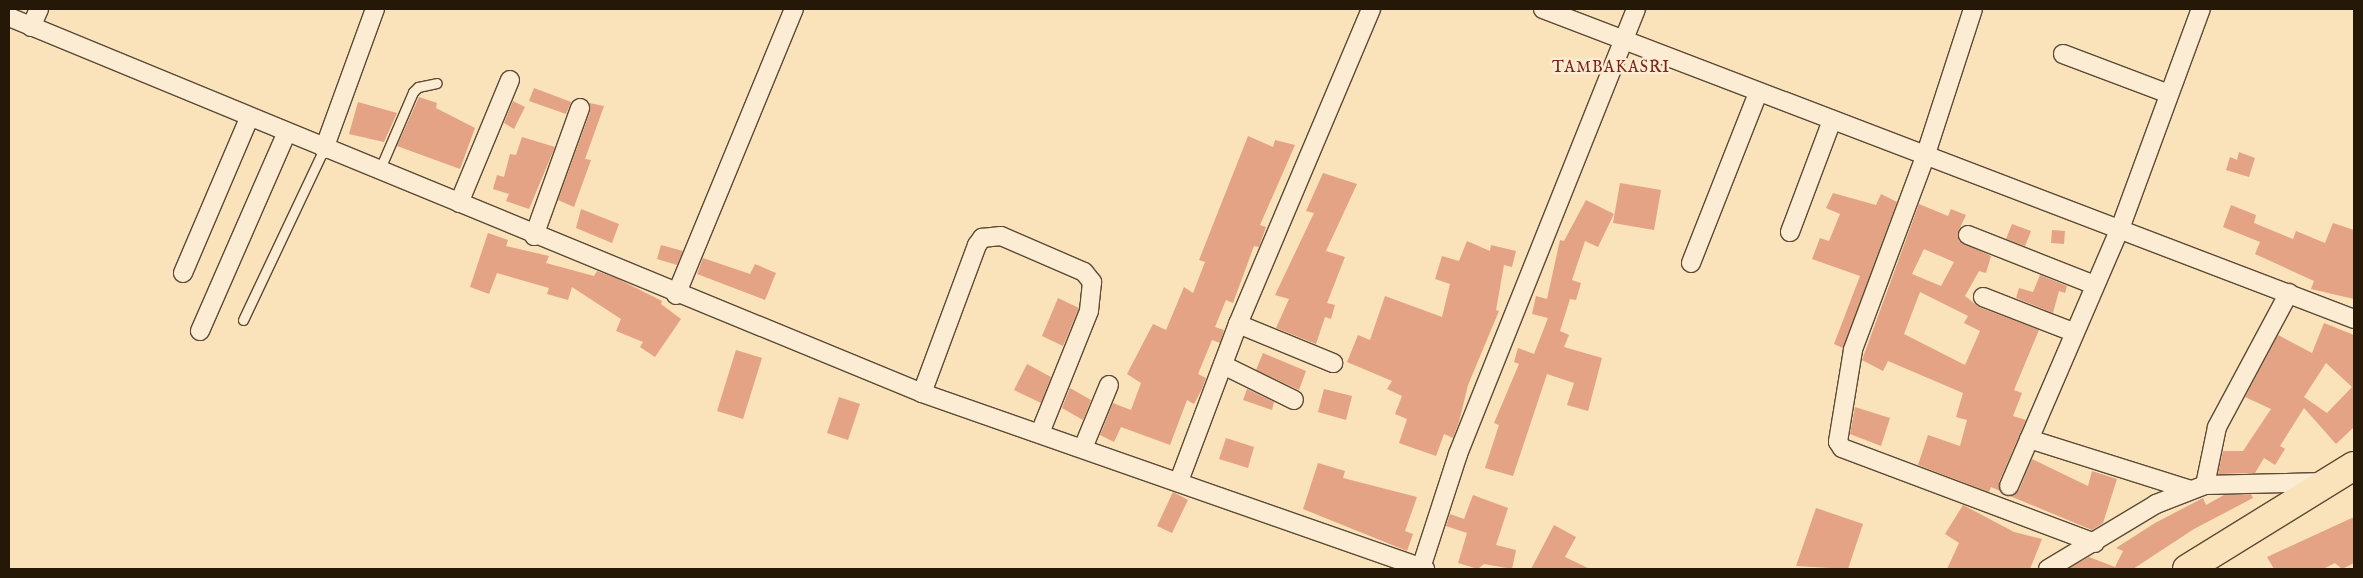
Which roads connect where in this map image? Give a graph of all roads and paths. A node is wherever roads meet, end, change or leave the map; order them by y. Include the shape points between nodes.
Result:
1 (39, 9) edge
2 (375, 9) edge
3 (794, 9) edge
4 (1372, 9) edge
5 (1543, 9) edge
6 (1636, 9) edge
7 (1973, 9) edge
8 (2202, 9) edge
9 (9, 17) edge
10 (31, 27) junction
11 (1624, 42) junction
12 (2063, 54) dead end
13 (510, 80) dead end
14 (437, 83) dead end
15 (1758, 94) junction
16 (2169, 94) junction
17 (580, 108) dead end
18 (249, 118) junction
19 (1832, 120) junction
20 (286, 134) junction
21 (324, 149) junction
22 (1925, 157) junction
23 (379, 171) junction
24 (460, 203) junction
25 (2121, 226) junction
26 (1790, 232) dead end
27 (1968, 235) dead end
28 (534, 236) junction
29 (1691, 264) dead end
30 (183, 273) dead end
31 (2092, 284) junction
32 (2288, 293) junction
33 (676, 296) junction
34 (1983, 297) dead end
35 (2354, 319) edge
36 (243, 320) dead end
37 (1238, 324) junction
38 (200, 331) dead end
39 (2073, 332) junction
40 (1333, 364) dead end
41 (1223, 365) junction
42 (1109, 385) dead end
43 (922, 393) junction
44 (1294, 400) dead end
45 (1040, 433) junction
46 (2028, 439) junction
47 (1083, 448) junction
48 (2354, 466) edge
49 (1179, 481) junction
50 (2330, 482) junction
51 (2009, 486) dead end
52 (2198, 488) junction
53 (2095, 544) junction
54 (1415, 567) edge
55 (2048, 569) edge
56 (2187, 569) edge

1 - 10 street
2 - 21 street
3 - 33 street
4 - 37 street
5 - 11 street
6 - 11 street
7 - 22 street
8 - 16 street
9 - 10 street
10 - 18 street
11 - 15 street
11 - 54 street
12 - 16 street
13 - 24 street
14 - 23 lane via 418,86 413,92
15 - 19 street
15 - 29 street
16 - 25 street
17 - 28 street
18 - 20 street
18 - 30 street
19 - 22 street
19 - 26 street
20 - 21 street
20 - 38 street
21 - 23 street
21 - 36 lane
22 - 25 street
22 - 53 street via 1853,350 1838,442 1842,448
23 - 24 street
24 - 28 street
25 - 31 street
25 - 32 street
27 - 31 street
28 - 33 street
31 - 39 street
32 - 35 street
32 - 52 street via 2217,427
33 - 43 street
34 - 39 street
37 - 40 street
37 - 41 street
39 - 46 street
41 - 44 street
41 - 49 street
42 - 47 street
43 - 45 street
43 - 45 street via 977,245 982,238 1001,236 1084,272 1092,282 1089,311
45 - 47 street
46 - 51 street
46 - 52 street
47 - 49 street
48 - 50 main road
49 - 54 street
50 - 52 street
50 - 56 main road
52 - 53 street via 2156,504
53 - 55 street

